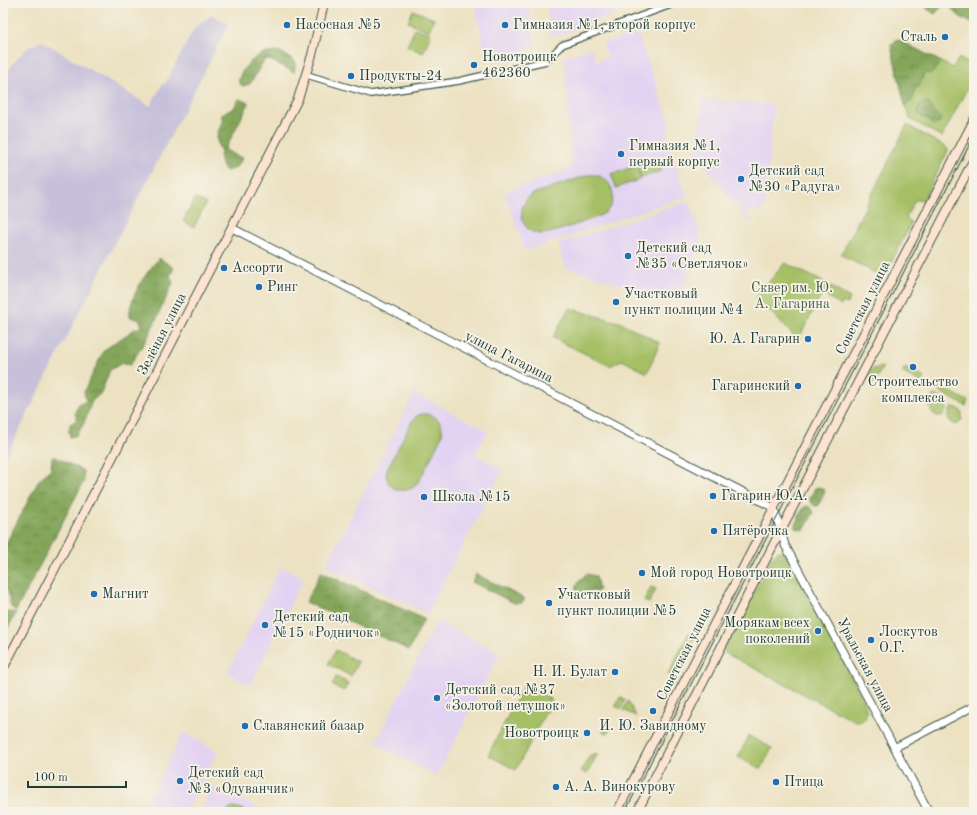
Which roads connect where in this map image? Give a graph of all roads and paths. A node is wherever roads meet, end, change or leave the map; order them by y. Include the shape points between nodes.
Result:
1 (324, 3) edge
2 (676, 3) edge
3 (307, 75) junction
4 (974, 120) edge
5 (974, 159) edge
6 (232, 228) junction
7 (774, 508) junction
8 (781, 530) junction
9 (3, 669) edge
10 (974, 706) edge
11 (894, 748) junction
12 (617, 812) edge
13 (637, 812) edge
14 (929, 812) edge

1 - 3 main road, Зелёная улица
2 - 3 street via 562,45 546,61 459,81 371,94
3 - 6 main road, Зелёная улица via 298,99
4 - 7 main road, Советская улица
5 - 8 main road, Советская улица
6 - 7 street, улица Гагарина
6 - 9 main road, Зелёная улица
7 - 8 street
7 - 12 main road, Советская улица
8 - 11 street, Уральская улица via 788,550
8 - 13 main road, Советская улица
10 - 11 street
11 - 14 street, Уральская улица

